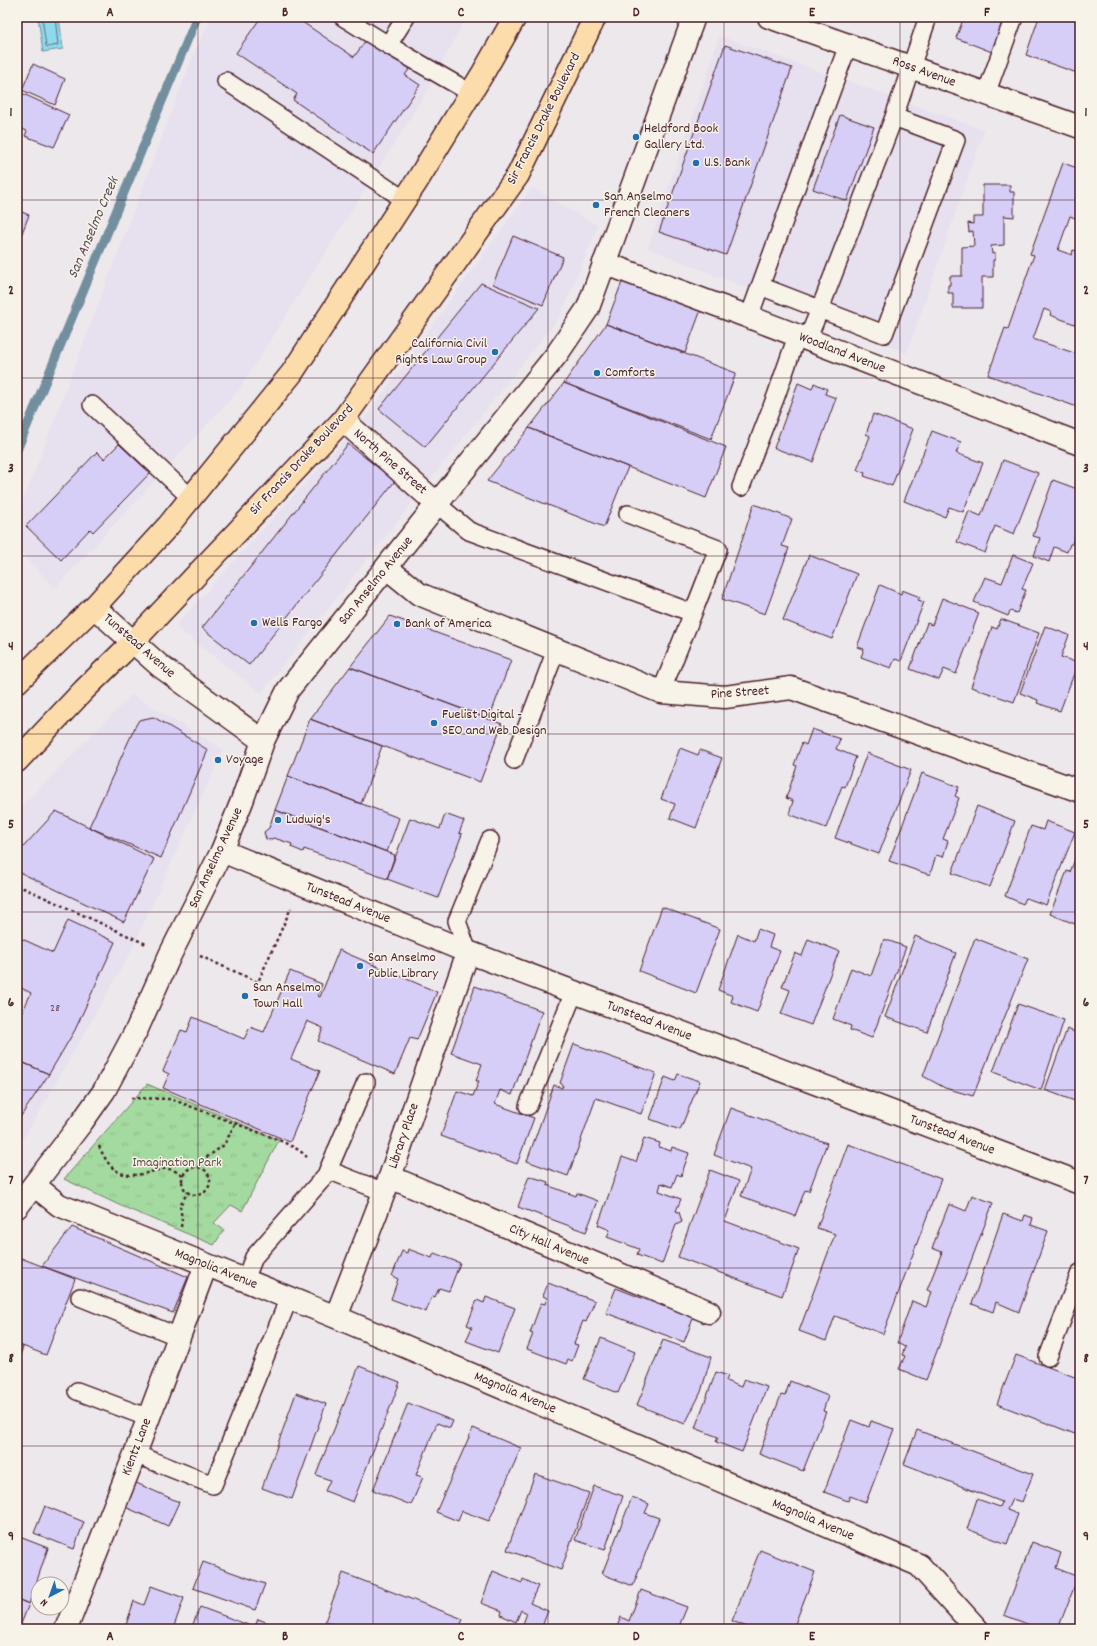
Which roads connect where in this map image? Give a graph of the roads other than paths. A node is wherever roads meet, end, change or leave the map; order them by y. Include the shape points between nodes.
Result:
1 (343, 17) edge
2 (406, 17) edge
3 (515, 17) edge
4 (596, 17) edge
5 (694, 17) edge
6 (769, 17) edge
7 (928, 17) edge
8 (1014, 17) edge
9 (388, 45) junction
10 (848, 45) junction
11 (911, 68) junction
12 (226, 81) dead end
13 (471, 92) junction
14 (986, 94) junction
15 (894, 117) junction
16 (1080, 127) edge
17 (405, 200) junction
18 (604, 263) junction
19 (760, 286) junction
20 (820, 309) junction
21 (749, 317) junction
22 (802, 338) junction
23 (92, 405) dead end
24 (343, 420) junction
25 (1080, 444) edge
26 (741, 487) dead end
27 (191, 498) junction
28 (437, 504) junction
29 (628, 514) dead end
30 (387, 568) junction
31 (94, 607) junction
32 (693, 613) junction
33 (132, 643) junction
34 (556, 650) junction
35 (20, 679) edge
36 (661, 692) junction
37 (262, 740) junction
38 (514, 760) dead end
39 (17, 761) edge
40 (1080, 791) edge
41 (490, 840) dead end
42 (222, 851) junction
43 (468, 952) junction
44 (574, 992) junction
45 (366, 1082) dead end
46 (528, 1106) dead end
47 (327, 1172) junction
48 (1080, 1183) edge
49 (34, 1185) junction
50 (387, 1185) junction
51 (17, 1207) edge
52 (206, 1265) junction
53 (1080, 1272) edge
54 (245, 1280) junction
55 (80, 1297) dead end
56 (289, 1298) junction
57 (709, 1312) dead end
58 (336, 1318) junction
59 (179, 1337) junction
60 (1048, 1357) dead end
61 (77, 1391) dead end
62 (149, 1418) junction
63 (135, 1454) junction
64 (66, 1629) edge
65 (977, 1629) edge

1 - 9 lane
2 - 9 lane
3 - 13 main road
4 - 24 main road, Sir Francis Drake Boulevard via 518,175
5 - 18 street, San Anselmo Avenue
6 - 10 street, Ross Avenue
7 - 11 lane
8 - 14 lane
9 - 13 lane
10 - 11 street, Ross Avenue
10 - 19 lane
11 - 14 street, Ross Avenue
11 - 15 lane
12 - 17 lane
13 - 17 main road
14 - 16 street, Ross Avenue
15 - 20 lane
15 - 20 lane via 956,140 884,334
17 - 27 main road via 292,373
18 - 21 street, Woodland Avenue
18 - 28 street, San Anselmo Avenue via 588,308 557,354
19 - 20 lane
19 - 21 lane
20 - 22 lane
21 - 22 street, Woodland Avenue
22 - 25 street, Woodland Avenue
22 - 26 lane via 776,396
23 - 27 lane
24 - 28 street, North Pine Street
24 - 33 main road, Sir Francis Drake Boulevard
27 - 31 main road
28 - 30 street, San Anselmo Avenue
28 - 32 lane via 469,531
29 - 32 lane via 718,549
30 - 34 street, Pine Street via 419,594
30 - 37 street, San Anselmo Avenue via 288,690
31 - 33 street, Tunstead Avenue
31 - 35 main road
32 - 36 lane
33 - 37 street, Tunstead Avenue
33 - 39 main road, Sir Francis Drake Boulevard
34 - 36 street, Pine Street
34 - 38 lane
36 - 40 street, Pine Street via 725,697 791,688
37 - 42 street, San Anselmo Avenue
41 - 43 lane via 457,921
42 - 43 street, Tunstead Avenue
42 - 49 street, San Anselmo Avenue via 172,950 137,1029 104,1091
43 - 44 street, Tunstead Avenue
43 - 50 street, Library Place
44 - 46 lane
44 - 48 street, Tunstead Avenue
45 - 47 lane
47 - 50 lane
47 - 54 lane via 254,1258
49 - 51 street, San Anselmo Avenue
49 - 52 street, Magnolia Avenue via 59,1205
50 - 57 street, City Hall Avenue
50 - 58 street, Library Place
52 - 54 street, Magnolia Avenue
52 - 59 street, Kientz Lane
53 - 60 lane
54 - 56 street, Magnolia Avenue
55 - 59 lane
56 - 58 street, Magnolia Avenue
56 - 63 lane via 213,1486
58 - 65 street, Magnolia Avenue via 919,1565
59 - 62 street, Kientz Lane
61 - 62 lane
62 - 63 street, Kientz Lane
63 - 64 street, Kientz Lane

